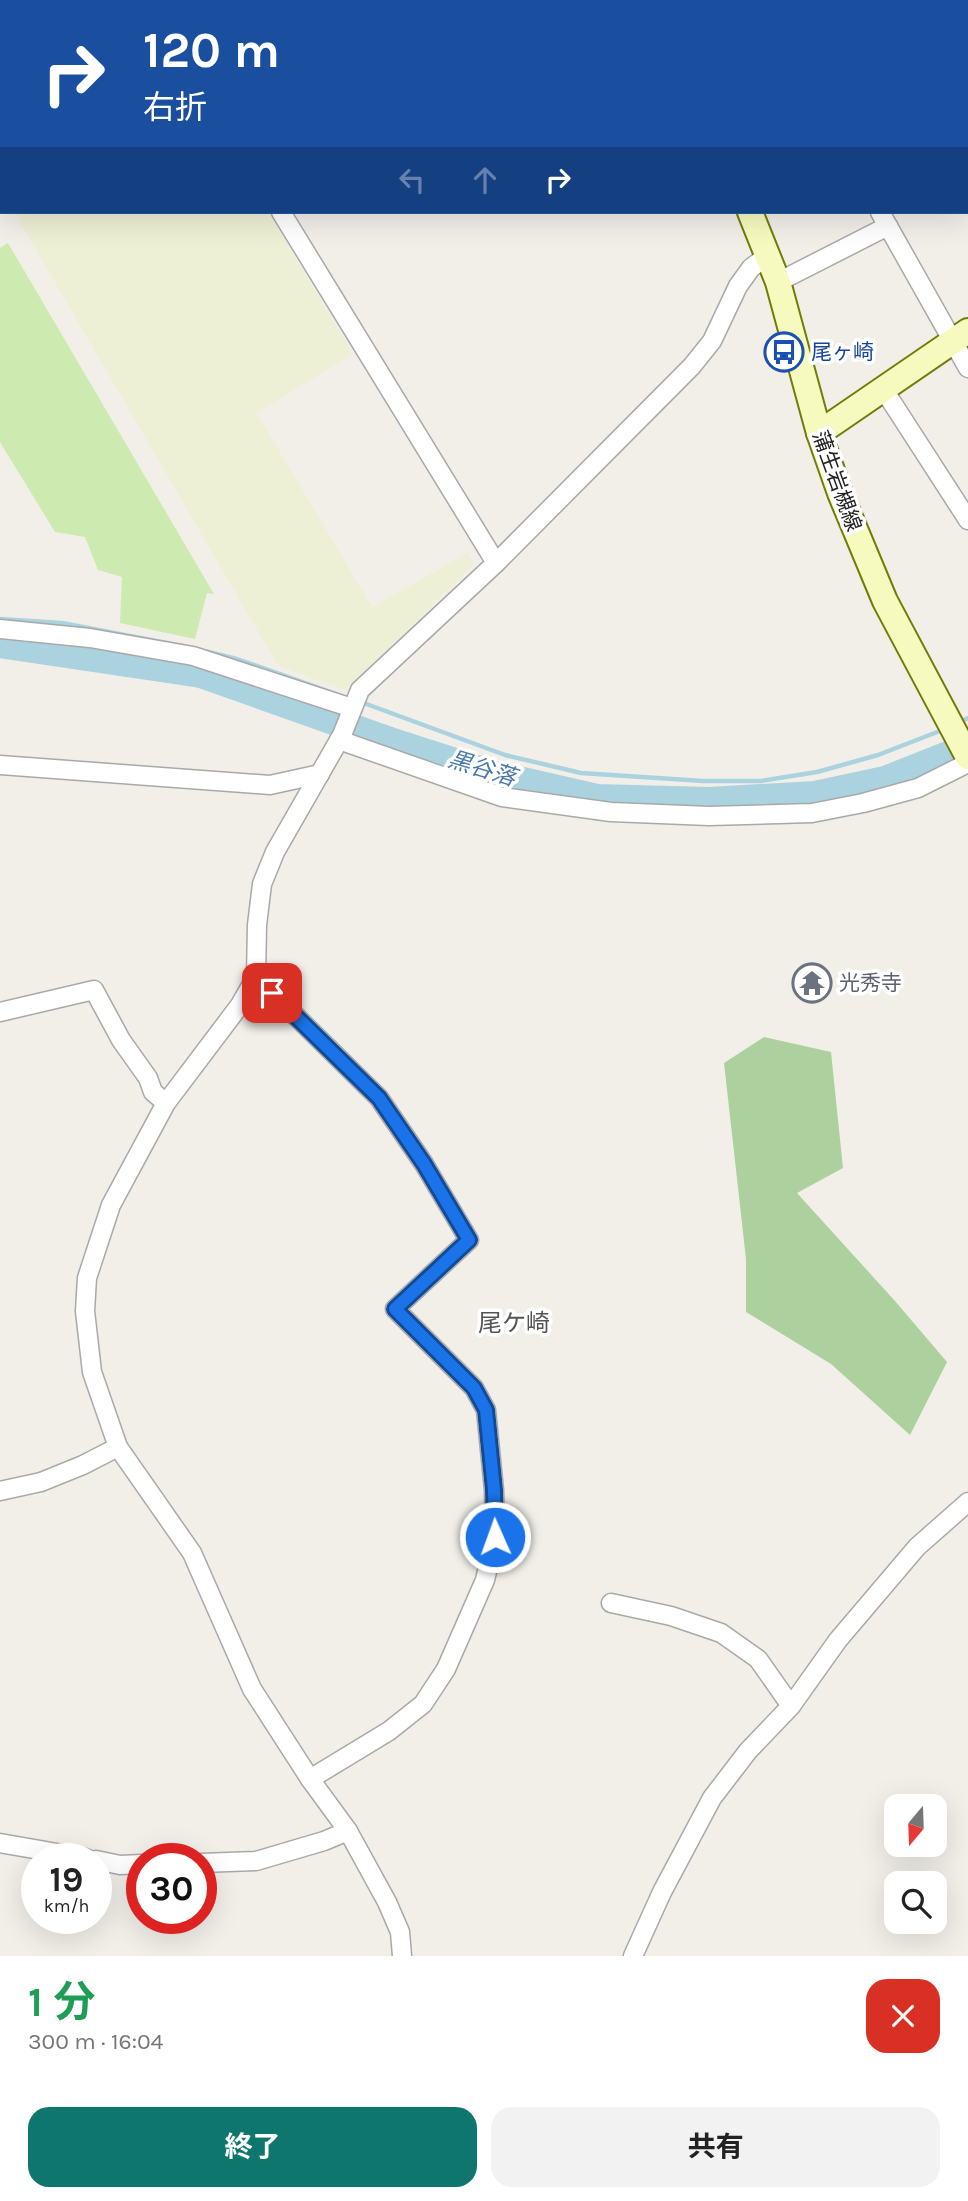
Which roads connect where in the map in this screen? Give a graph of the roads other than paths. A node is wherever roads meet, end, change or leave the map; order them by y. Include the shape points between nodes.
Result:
1 (282, 214) edge
2 (751, 214) edge
3 (884, 219) edge
4 (768, 255) junction
5 (778, 282) junction
6 (960, 336) edge
7 (968, 368) edge
8 (884, 390) junction
9 (819, 433) junction
10 (968, 520) edge
11 (496, 563) junction
12 (0, 629) edge
13 (351, 712) junction
14 (340, 738) junction
15 (965, 753) edge
16 (0, 765) edge
17 (320, 774) junction
18 (256, 977) junction
19 (0, 1012) edge
20 (166, 1103) junction
21 (118, 1447) junction
22 (0, 1491) edge
23 (968, 1502) edge
24 (611, 1603) dead end
25 (791, 1706) junction
26 (310, 1779) junction
27 (348, 1831) junction
28 (0, 1843) edge
29 (21, 1847) edge
30 (217, 1862) edge
31 (402, 1956) edge
32 (633, 1956) edge

1 - 11 street
2 - 4 main road, 蒲生岩槻線
3 - 5 street
3 - 6 street
4 - 5 main road, 蒲生岩槻線
4 - 11 street via 738,286 702,355
5 - 9 main road, 蒲生岩槻線
6 - 7 street
6 - 8 main road
8 - 9 main road
8 - 10 street
9 - 15 main road, 蒲生岩槻線 via 880,590
11 - 13 street via 360,690
12 - 13 street via 90,638 193,656
13 - 14 street
14 - 15 street via 502,797 611,811 709,816 812,813 863,803 918,788
14 - 17 street
16 - 17 street via 270,785
17 - 18 street via 262,884
18 - 20 street
18 - 26 street via 379,1098 469,1240 395,1309 474,1388 486,1410 494,1490 495,1537 485,1580 446,1669 423,1704 389,1731
19 - 20 street via 94,990 153,1092
20 - 21 street via 111,1205 87,1278 85,1311 92,1372
21 - 22 street via 41,1482
21 - 26 street via 192,1553 252,1689
23 - 25 street via 917,1548 838,1640
24 - 25 street via 721,1633 758,1659
25 - 32 street via 712,1798
26 - 27 street
27 - 30 street via 256,1860
27 - 31 street via 400,1932
28 - 29 street

